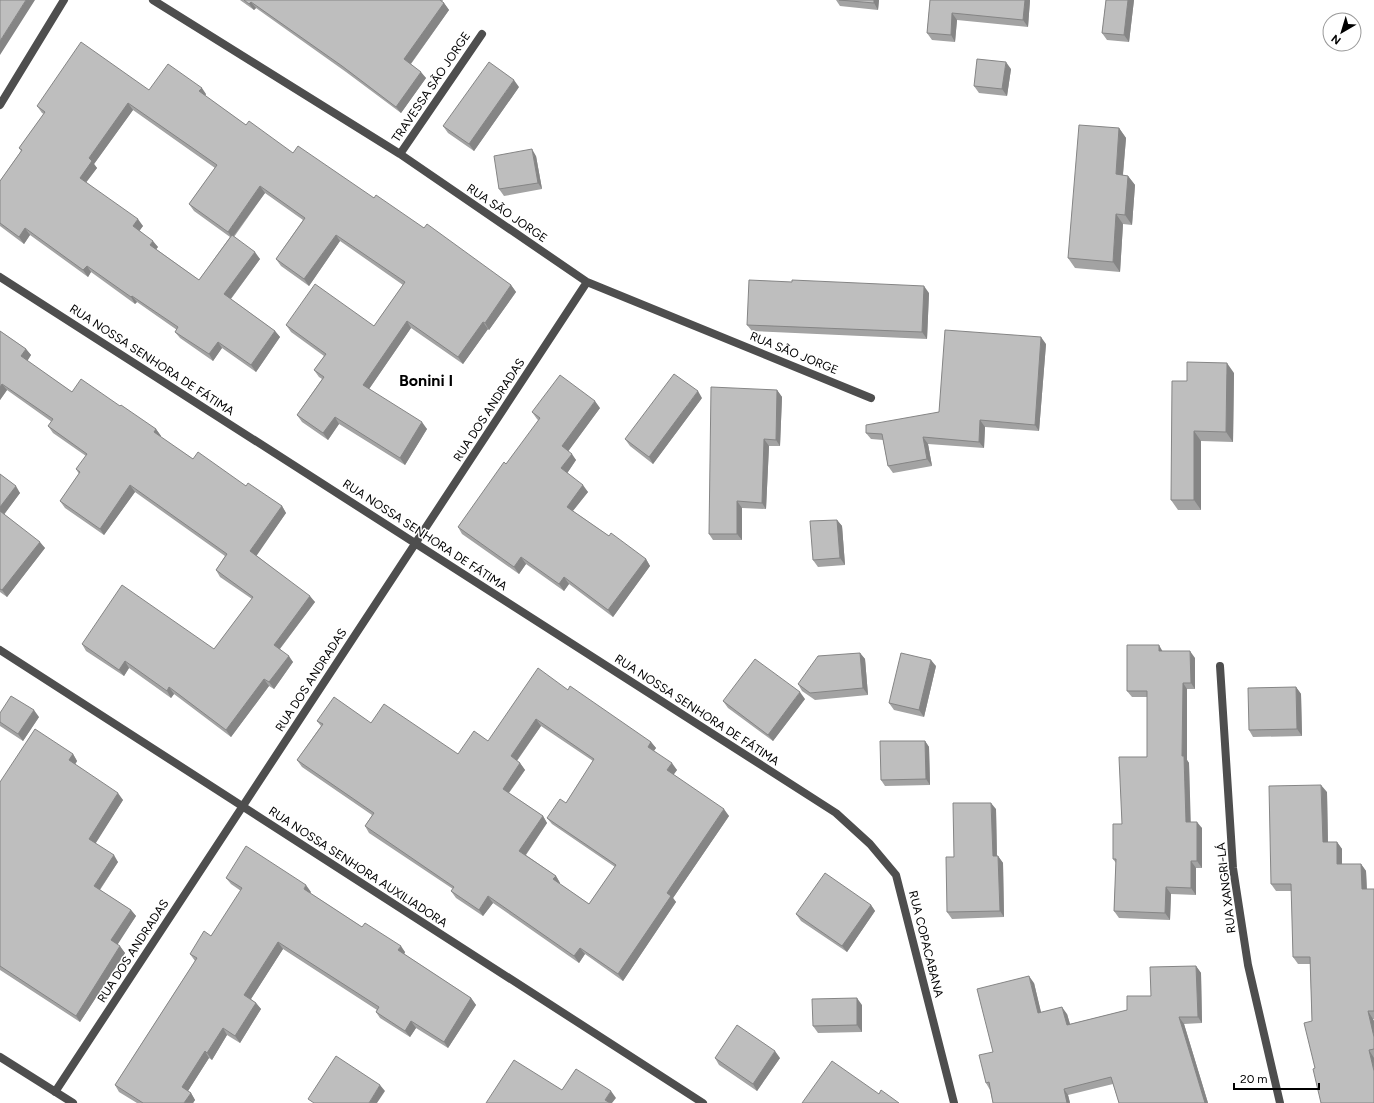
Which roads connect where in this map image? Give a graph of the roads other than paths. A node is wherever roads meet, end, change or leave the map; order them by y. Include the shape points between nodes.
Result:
1 (64, 0) edge
2 (153, 0) edge
3 (482, 34) dead end
4 (0, 105) edge
5 (400, 154) junction
6 (0, 277) edge
7 (587, 282) junction
8 (871, 398) dead end
9 (416, 543) junction
10 (0, 650) edge
11 (1220, 666) dead end
12 (243, 807) junction
13 (836, 813) joint
14 (0, 1057) edge
15 (55, 1092) junction
16 (73, 1103) edge
17 (703, 1103) edge
18 (954, 1103) edge
19 (1280, 1103) edge

1 - 4 street
2 - 5 street, RUA SÃO JORGE
3 - 5 street, TRAVESSA SÃO JORGE
5 - 7 street, RUA SÃO JORGE
6 - 9 street, RUA NOSSA SENHORA DE FÁTIMA
7 - 8 street, RUA SÃO JORGE
7 - 9 street, RUA DOS ANDRADAS
9 - 12 street, RUA DOS ANDRADAS
9 - 13 street, RUA NOSSA SENHORA DE FÁTIMA
10 - 12 street, RUA NOSSA SENHORA AUXILIADORA
11 - 19 street, RUA XANGRI-LÁ via 1233,868 1248,965
12 - 15 street, RUA DOS ANDRADAS
12 - 17 street, RUA NOSSA SENHORA AUXILIADORA
13 - 18 street, RUA COPACABANA via 870,844 896,875
14 - 15 street
15 - 16 street

